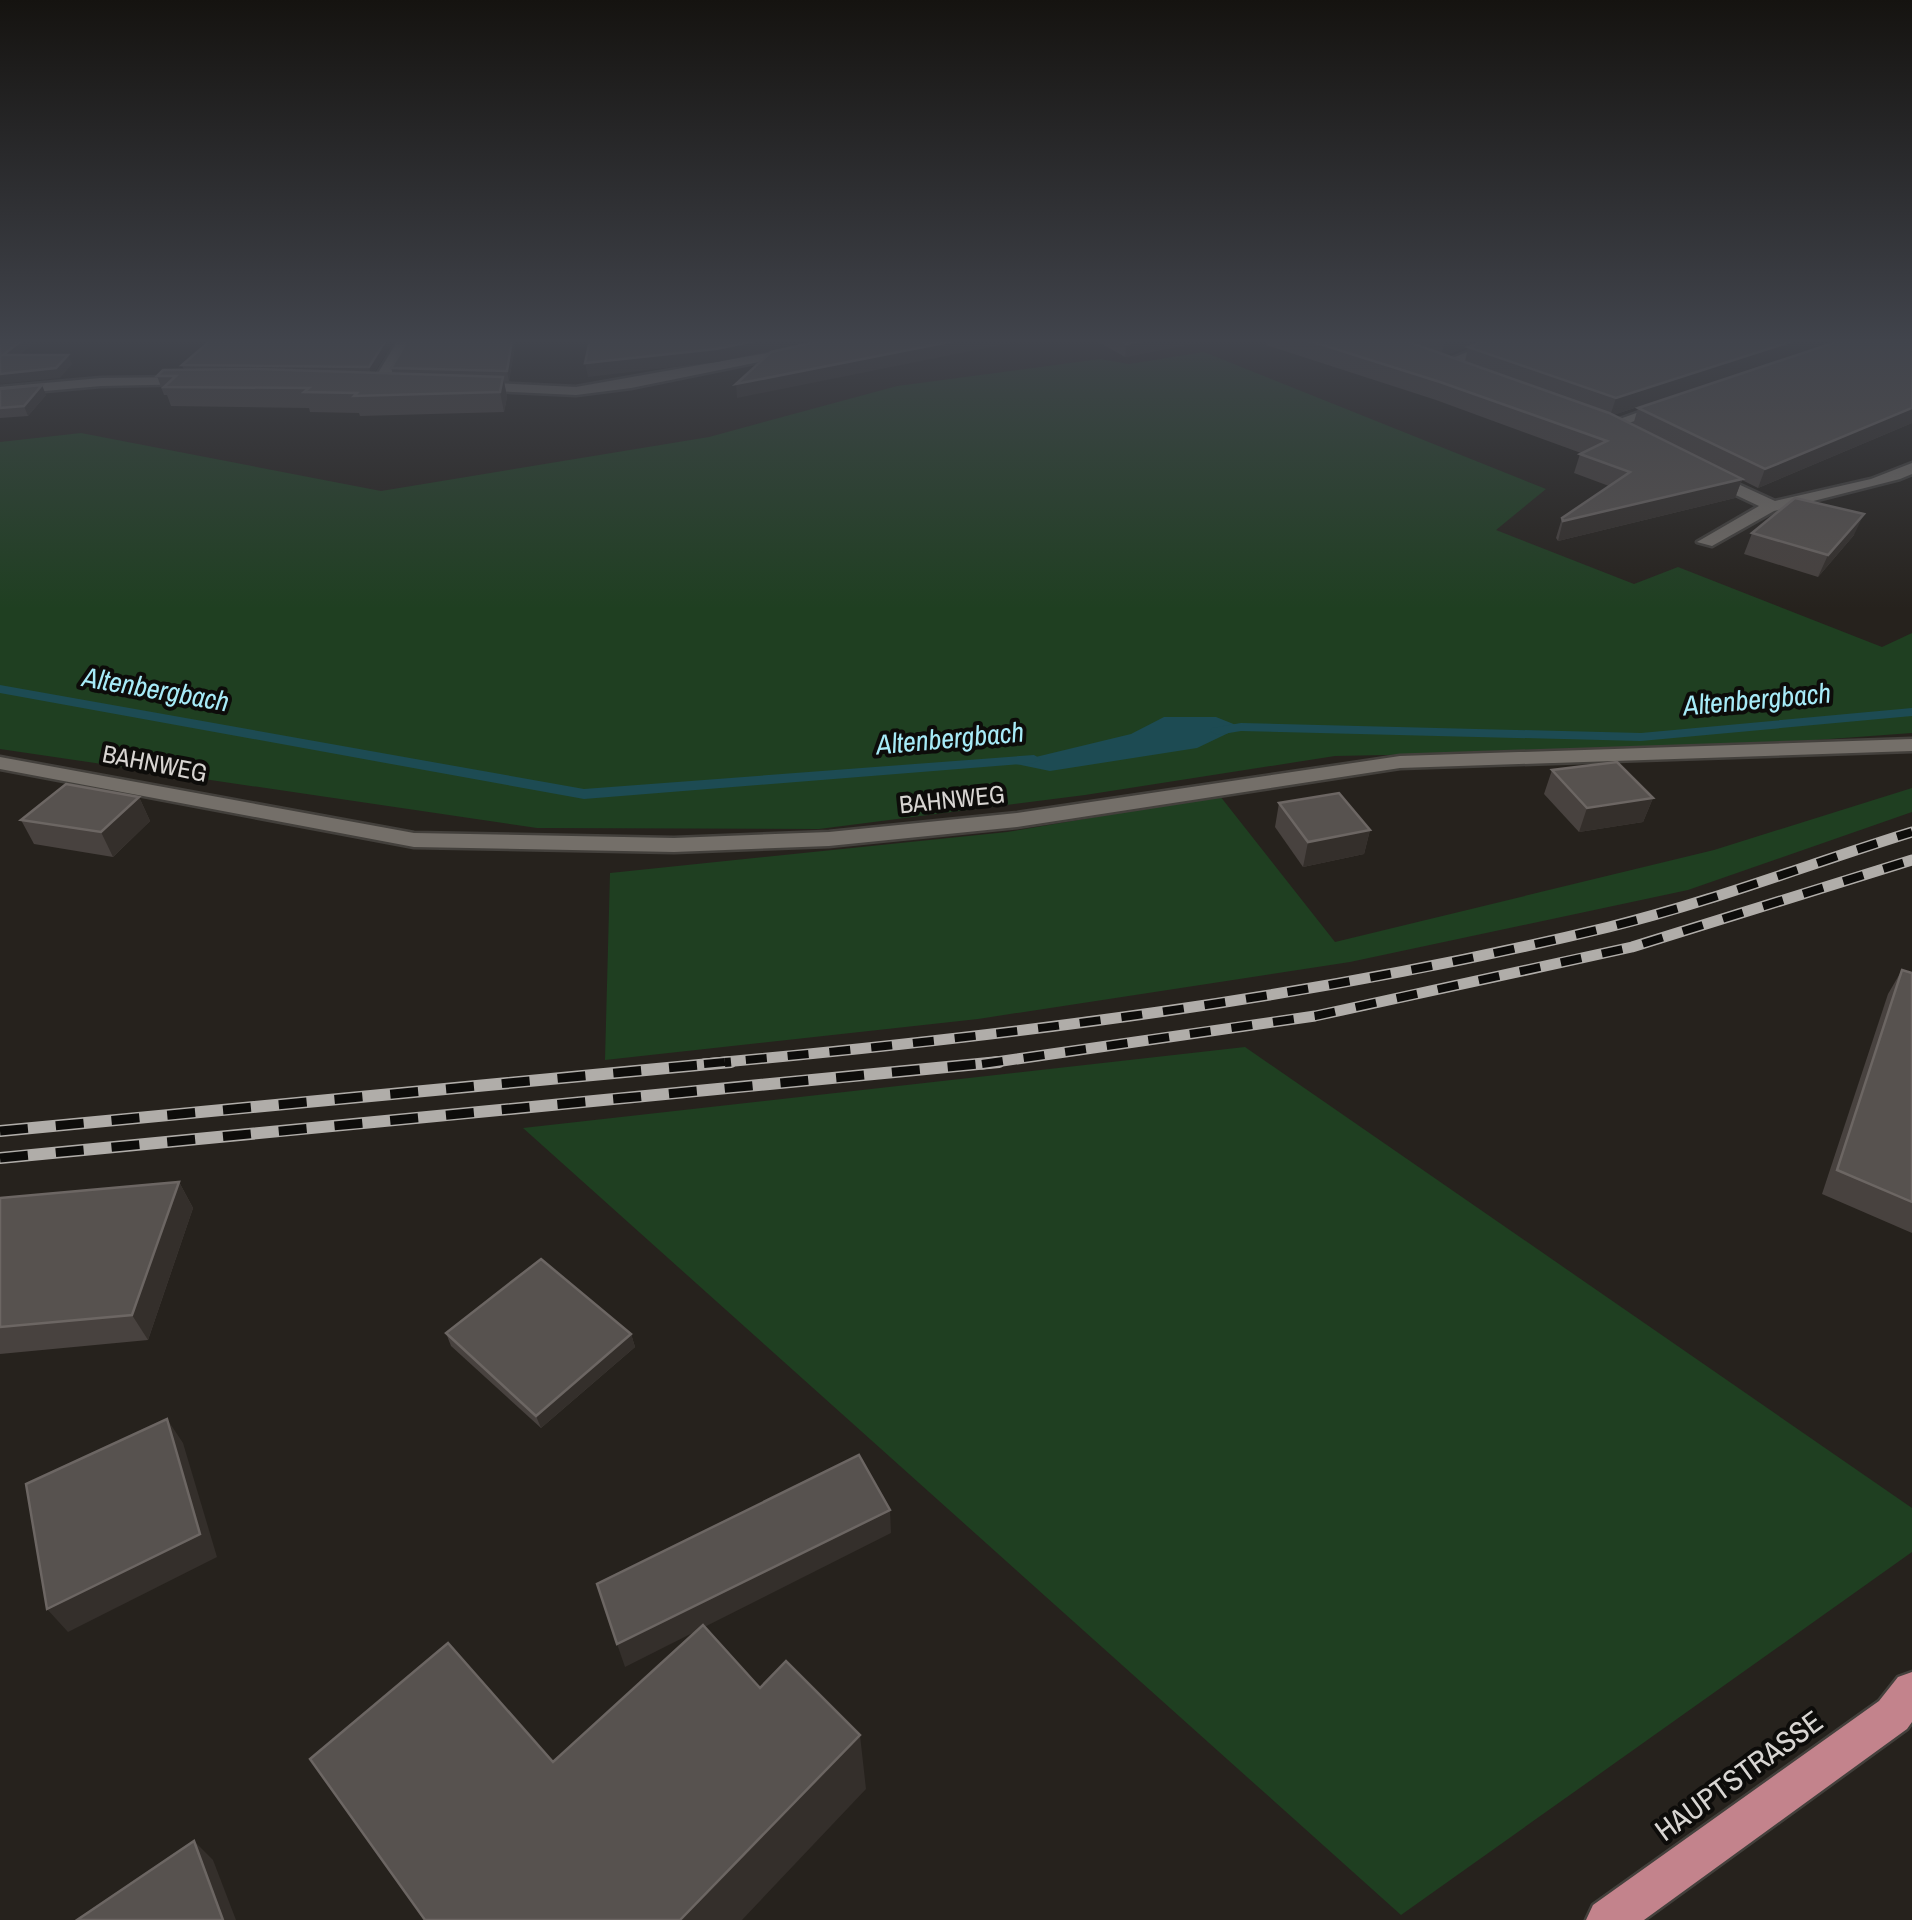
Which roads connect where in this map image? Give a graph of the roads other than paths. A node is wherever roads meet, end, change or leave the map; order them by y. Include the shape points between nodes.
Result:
1 (1619, 430) edge
2 (1627, 434) edge
3 (1912, 468) edge
4 (1693, 469) edge
5 (1773, 506) junction
6 (1706, 542) dead end
7 (1912, 745) edge
8 (0, 763) edge
9 (1912, 1690) edge
10 (1608, 1920) edge

1 - 2 street
3 - 5 street via 1857,491
4 - 5 street
5 - 6 street
7 - 8 street, BAHNWEG via 1400,762 1017,820 830,839 674,845 414,840
9 - 10 main road, HAUPTSTRASSE via 1893,1715

